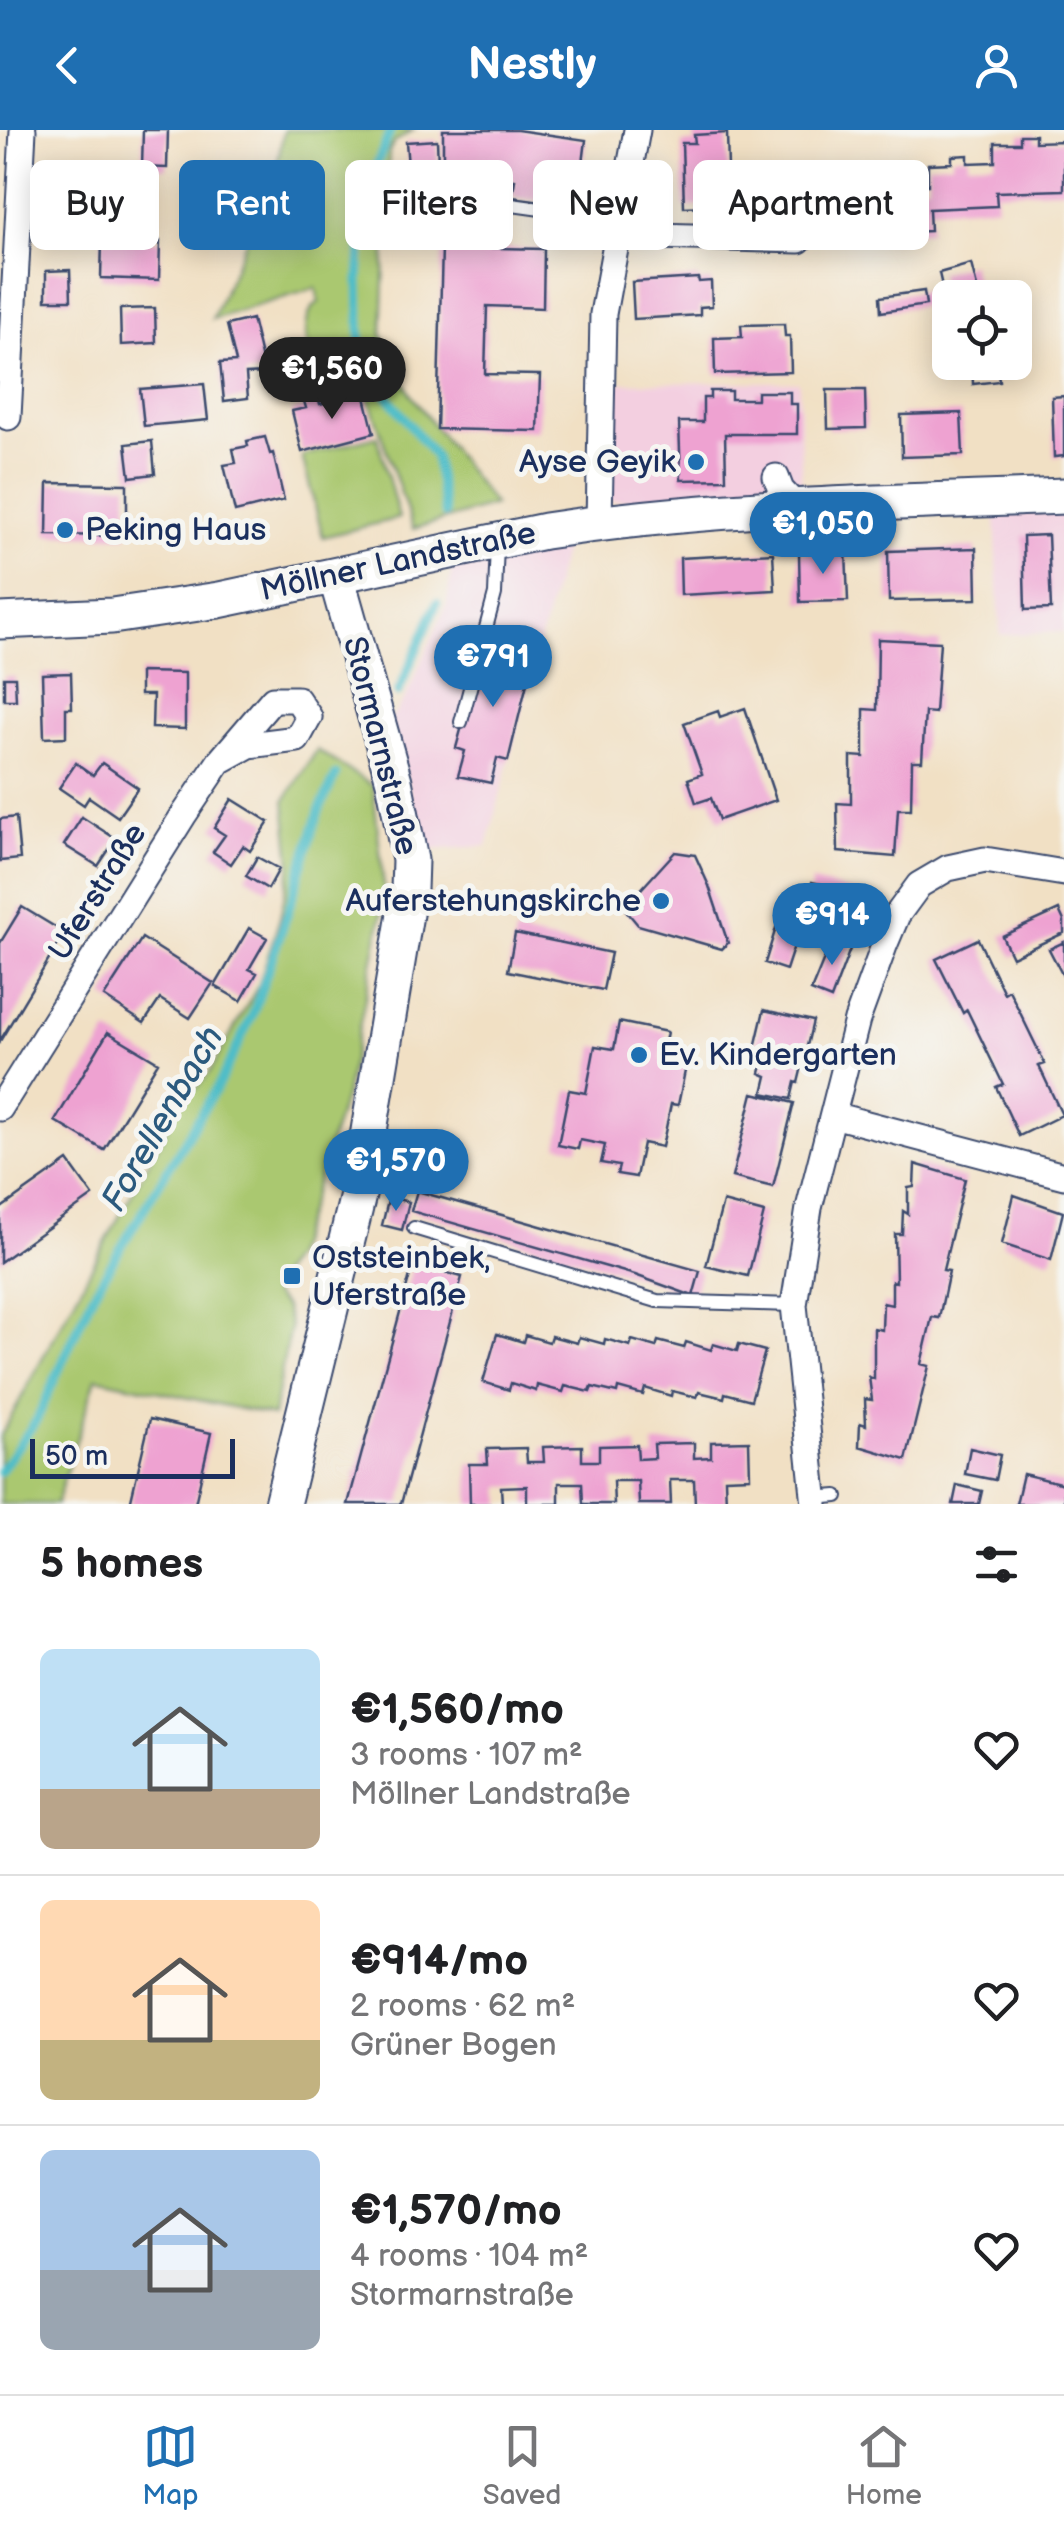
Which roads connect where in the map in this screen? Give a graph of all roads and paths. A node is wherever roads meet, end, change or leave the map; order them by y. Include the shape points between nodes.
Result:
1 (23, 130) edge
2 (637, 130) edge
3 (629, 160) edge
4 (610, 250) edge
5 (8, 417) dead end
6 (776, 477) dead end
7 (1064, 496) edge
8 (797, 506) junction
9 (599, 523) junction
10 (498, 542) junction
11 (336, 576) junction
12 (0, 622) edge
13 (461, 722) dead end
14 (220, 761) dead end
15 (1064, 872) edge
16 (0, 1108) edge
17 (833, 1116) junction
18 (1064, 1176) edge
19 (414, 1228) dead end
20 (794, 1305) junction
21 (822, 1499) edge
22 (282, 1504) edge

1 - 5 street
2 - 3 street
4 - 9 street via 602,314 607,428
6 - 8 street
7 - 8 main road, Möllner Landstraße
8 - 9 main road, Möllner Landstraße
9 - 10 main road, Möllner Landstraße
10 - 11 main road, Möllner Landstraße
10 - 13 lane via 495,594
11 - 12 main road, Möllner Landstraße via 112,616
11 - 22 main road, Stormarnstraße via 394,781 410,890 359,1191
14 - 16 street, Uferstraße
15 - 17 street via 985,860 948,868 918,885 884,946
17 - 18 street
17 - 20 street
19 - 20 lane via 657,1301
20 - 21 street

